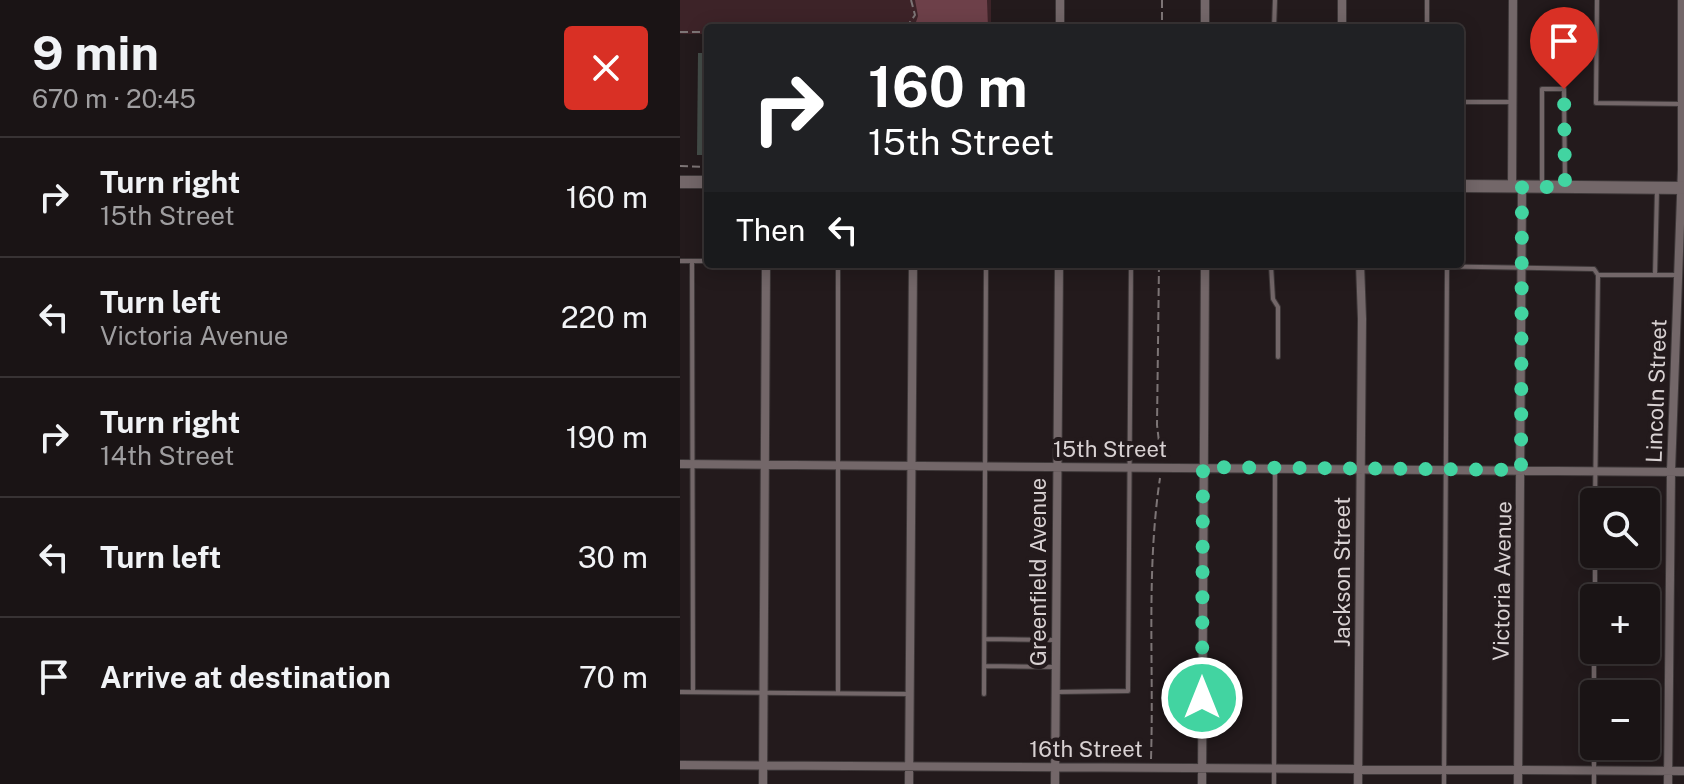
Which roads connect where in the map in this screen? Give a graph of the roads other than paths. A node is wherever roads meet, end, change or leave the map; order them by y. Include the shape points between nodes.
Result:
1 (1060, 0) edge
2 (1205, 0) edge
3 (1275, 0) edge
4 (1342, 0) edge
5 (1427, 0) edge
6 (1513, 0) edge
7 (1597, 0) edge
8 (1682, 0) edge
9 (1683, 13) edge
10 (1060, 24) edge
11 (1205, 24) edge
12 (1274, 24) edge
13 (1342, 24) edge
14 (1427, 24) edge
15 (1464, 102) edge
16 (1513, 102) junction
17 (1683, 104) edge
18 (680, 182) edge
19 (704, 182) edge
20 (1464, 186) edge
21 (1517, 187) junction
22 (1542, 187) junction
23 (1565, 187) junction
24 (1657, 188) junction
25 (1682, 188) edge
26 (680, 261) edge
27 (692, 261) junction
28 (704, 261) edge
29 (1464, 267) edge
30 (1523, 267) junction
31 (766, 268) edge
32 (838, 268) edge
33 (913, 268) edge
34 (986, 268) edge
35 (1059, 268) edge
36 (1131, 268) edge
37 (1205, 268) edge
38 (1271, 268) edge
39 (1360, 268) edge
40 (1447, 268) edge
41 (1680, 271) edge
42 (1598, 275) junction
43 (1655, 275) junction
44 (1278, 357) dead end
45 (680, 464) edge
46 (692, 464) junction
47 (765, 465) junction
48 (838, 465) junction
49 (911, 466) junction
50 (986, 466) junction
51 (1057, 467) junction
52 (1130, 467) junction
53 (1203, 467) junction
54 (1275, 468) junction
55 (1361, 468) junction
56 (1446, 469) junction
57 (1521, 470) junction
58 (1595, 471) junction
59 (1671, 471) junction
60 (1684, 472) edge
61 (1595, 488) edge
62 (985, 639) junction
63 (1056, 640) junction
64 (985, 666) junction
65 (1055, 667) junction
66 (680, 692) edge
67 (693, 692) junction
68 (763, 692) junction
69 (1055, 692) junction
70 (838, 693) junction
71 (910, 694) junction
72 (984, 694) dead end
73 (1594, 760) edge
74 (680, 765) edge
75 (763, 765) junction
76 (909, 766) junction
77 (1055, 767) junction
78 (1202, 768) junction
79 (1274, 768) junction
80 (1358, 768) junction
81 (1444, 769) junction
82 (1518, 769) junction
83 (1594, 770) junction
84 (1668, 771) junction
85 (1684, 771) edge
86 (763, 784) edge
87 (909, 784) edge
88 (1055, 784) edge
89 (1202, 784) edge
90 (1274, 784) edge
91 (1358, 784) edge
92 (1444, 784) edge
93 (1518, 784) edge
94 (1594, 784) edge
95 (1668, 784) edge

1 - 10 street
2 - 11 street
3 - 12 lane
4 - 13 street
5 - 14 lane
6 - 16 street, Victoria Avenue
7 - 17 lane via 1596,103
8 - 9 street, Lincoln Street
9 - 17 street, Lincoln Street
15 - 16 lane
16 - 21 street, Victoria Avenue
17 - 25 street, Lincoln Street
18 - 19 street
20 - 21 street
21 - 22 street
21 - 30 street, Victoria Avenue
22 - 23 street
22 - 23 lane via 1542,89 1564,89
23 - 24 street
24 - 25 street
24 - 43 lane
25 - 41 street, Lincoln Street
26 - 27 lane
27 - 28 lane
27 - 46 lane
29 - 30 lane
30 - 42 lane via 1594,269
30 - 57 street, Victoria Avenue
31 - 47 street
32 - 48 lane
33 - 49 street
34 - 50 lane
35 - 51 street, Greenfield Avenue
36 - 52 lane
37 - 53 street
38 - 44 lane
39 - 55 street, Jackson Street
40 - 56 lane
41 - 43 lane
41 - 59 street, Lincoln Street
42 - 43 lane
42 - 58 lane
45 - 46 street, 15th Street
46 - 47 street, 15th Street
46 - 67 lane
47 - 48 street, 15th Street
47 - 68 street
48 - 49 street, 15th Street
48 - 70 lane
49 - 50 street, 15th Street
49 - 71 street
50 - 51 street, 15th Street
50 - 62 lane
51 - 52 street, 15th Street
51 - 63 street, Greenfield Avenue
52 - 53 street, 15th Street
52 - 69 lane via 1128,691
53 - 54 street, 15th Street
53 - 78 street
54 - 55 street, 15th Street
54 - 79 lane
55 - 56 street, 15th Street
55 - 80 street, Jackson Street
56 - 57 street, 15th Street
56 - 81 lane
57 - 58 street, 15th Street
57 - 82 street, Victoria Avenue
58 - 59 street, 15th Street
58 - 61 lane
59 - 60 street, 15th Street
59 - 84 street, Lincoln Street
62 - 63 lane
62 - 64 lane
63 - 65 street, Greenfield Avenue
64 - 65 lane
64 - 72 lane
65 - 69 street, Greenfield Avenue
66 - 67 lane
67 - 68 lane
68 - 70 lane
68 - 75 street
69 - 77 street, Greenfield Avenue
70 - 71 lane
71 - 76 street
73 - 83 lane
74 - 75 street, 16th Street
75 - 76 street, 16th Street
75 - 86 street
76 - 77 street, 16th Street
76 - 87 street
77 - 78 street, 16th Street
77 - 88 street, Greenfield Avenue
78 - 79 street, 16th Street
78 - 89 street
79 - 80 street, 16th Street
79 - 90 lane
80 - 81 street, 16th Street
80 - 91 street, Jackson Street
81 - 82 street, 16th Street
81 - 92 lane
82 - 83 street, 16th Street
82 - 93 street, Victoria Avenue
83 - 84 street, 16th Street
83 - 94 lane
84 - 85 street, 16th Street
84 - 95 street, Lincoln Street

